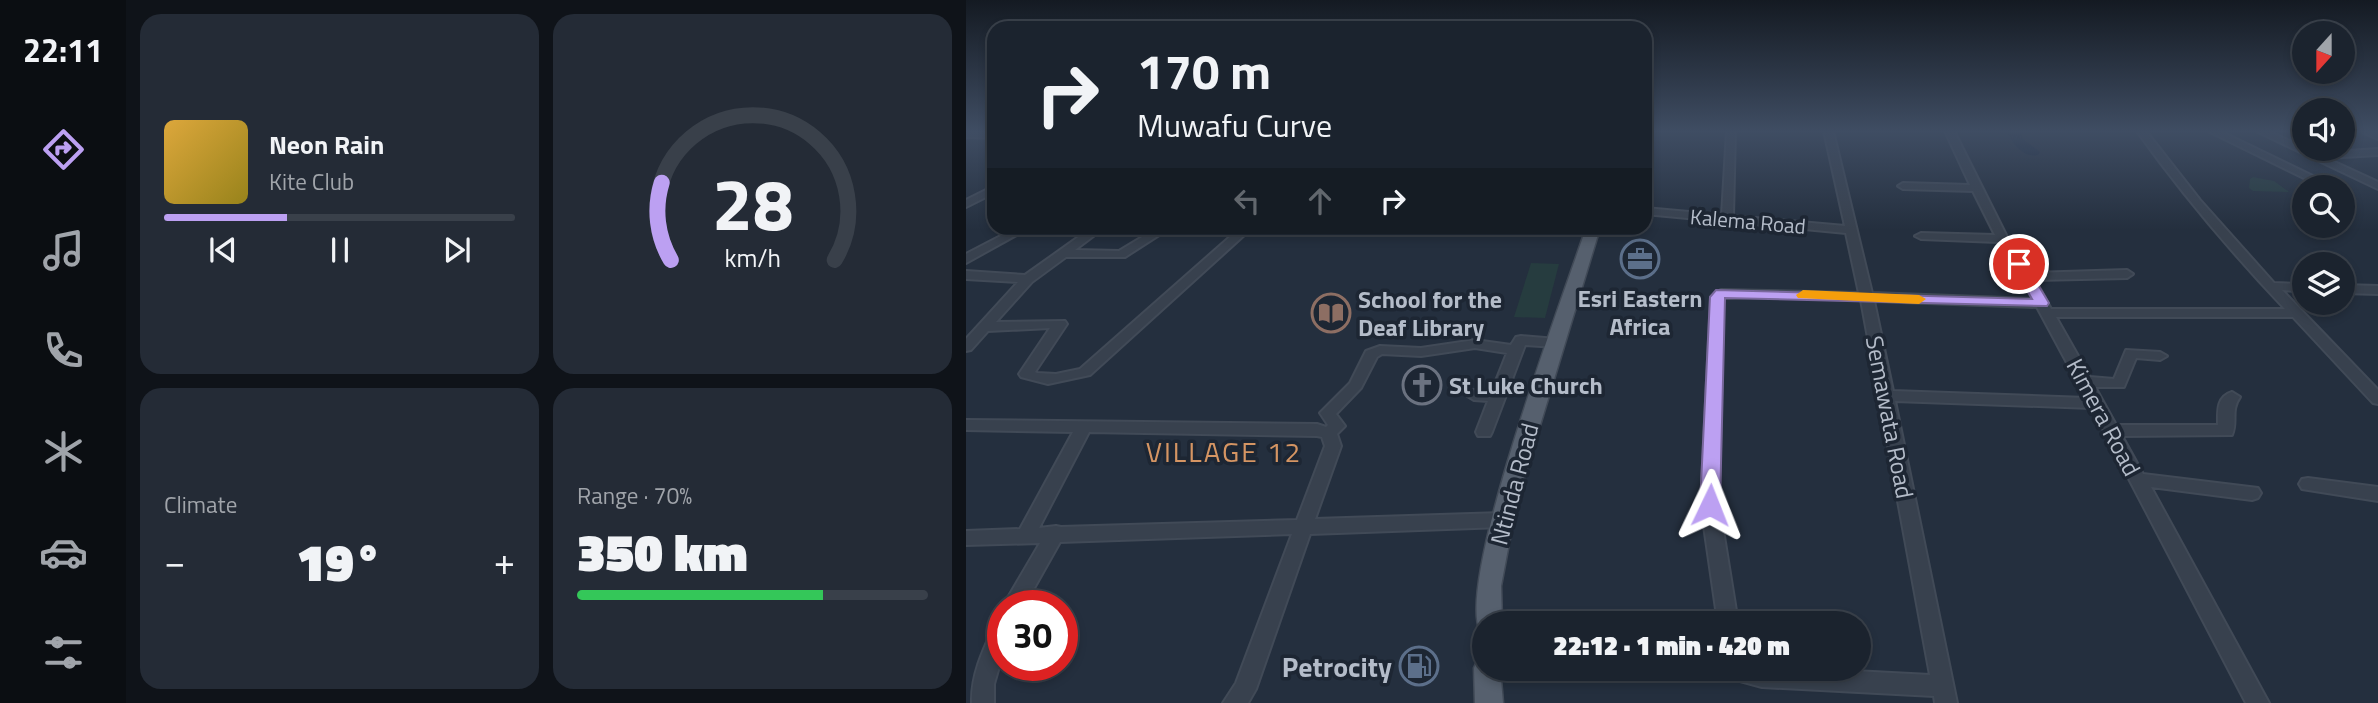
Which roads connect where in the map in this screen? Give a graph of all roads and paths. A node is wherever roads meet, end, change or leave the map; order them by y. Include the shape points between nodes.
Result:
1 (1730, 164) edge
2 (1836, 164) edge
3 (1965, 164) edge
4 (2164, 164) edge
5 (2282, 164) edge
6 (2330, 164) edge
7 (2305, 175) edge
8 (1903, 186) dead end
9 (2378, 186) edge
10 (1976, 188) junction
11 (987, 193) edge
12 (966, 204) edge
13 (1652, 212) edge
14 (1727, 219) junction
15 (1851, 230) junction
16 (1010, 235) edge
17 (1088, 235) edge
18 (1153, 235) edge
19 (1238, 235) edge
20 (1590, 235) edge
21 (1921, 236) dead end
22 (2002, 239) junction
23 (1061, 253) junction
24 (966, 259) edge
25 (2127, 274) dead end
26 (966, 275) edge
27 (2027, 277) junction
28 (1028, 279) junction
29 (2269, 286) junction
30 (2292, 287) edge
31 (2355, 289) edge
32 (2378, 290) edge
33 (1867, 298) junction
34 (2045, 308) junction
35 (2292, 311) edge
36 (2292, 313) edge
37 (2296, 315) edge
38 (983, 327) junction
39 (1558, 343) junction
40 (966, 347) edge
41 (1515, 350) junction
42 (2160, 356) dead end
43 (2085, 381) junction
44 (1474, 395) dead end
45 (1498, 396) junction
46 (1886, 396) junction
47 (2232, 397) dead end
48 (2378, 399) edge
49 (2097, 402) junction
50 (966, 425) edge
51 (1083, 428) junction
52 (2111, 430) junction
53 (1484, 432) dead end
54 (1329, 433) junction
55 (2136, 479) junction
56 (2308, 484) dead end
57 (2252, 493) dead end
58 (2378, 494) edge
59 (1502, 520) junction
60 (1303, 525) junction
61 (1056, 533) junction
62 (1026, 535) junction
63 (966, 538) edge
64 (1022, 590) edge
65 (1489, 611) edge
66 (1726, 611) edge
67 (987, 673) edge
68 (1488, 681) edge
69 (1805, 681) edge
70 (1944, 694) edge
71 (983, 703) edge
72 (1234, 703) edge
73 (1489, 703) edge
74 (2258, 703) edge

1 - 14 street
2 - 15 street, Semawata Road
3 - 10 street, Kimera Road
4 - 29 street
5 - 7 street
6 - 9 street
8 - 10 street
10 - 22 street, Kimera Road
11 - 12 street
13 - 14 street, Kalema Road
14 - 15 street, Kalema Road
15 - 33 street, Semawata Road
16 - 24 street
17 - 23 street
18 - 23 street via 1121,255
19 - 38 street via 1085,372 1058,379 1026,374 1060,324
20 - 39 main road, Ntinda Road
21 - 22 street
22 - 27 street, Kimera Road
23 - 28 street
25 - 27 street
26 - 28 street
27 - 34 street, Kimera Road
28 - 38 street
29 - 30 street
29 - 35 street
31 - 32 street
33 - 34 street
33 - 46 street, Semawata Road
33 - 66 street via 1756,293 1721,293 1717,297 1710,505
34 - 36 street
34 - 43 street, Kimera Road
37 - 48 street
38 - 40 street
39 - 41 street via 1521,341
39 - 59 main road, Ntinda Road
41 - 45 street
41 - 54 street via 1475,344 1371,354 1356,385 1328,413 1337,426
42 - 43 street via 2131,353 2119,384
43 - 49 street, Kimera Road
44 - 45 street
45 - 53 street
46 - 49 street
46 - 70 street, Semawata Road
47 - 52 street via 2226,404 2226,431
49 - 52 street, Kimera Road
50 - 51 street
51 - 54 street
51 - 62 street
52 - 55 street, Kimera Road
54 - 60 street via 1333,446
55 - 57 street
55 - 74 street, Kimera Road
56 - 58 street
59 - 60 street
59 - 65 main road, Ntinda Road via 1489,586
60 - 61 street
60 - 72 street via 1245,689
61 - 62 street
61 - 64 street
62 - 63 street
67 - 71 street
68 - 73 main road
69 - 70 street

